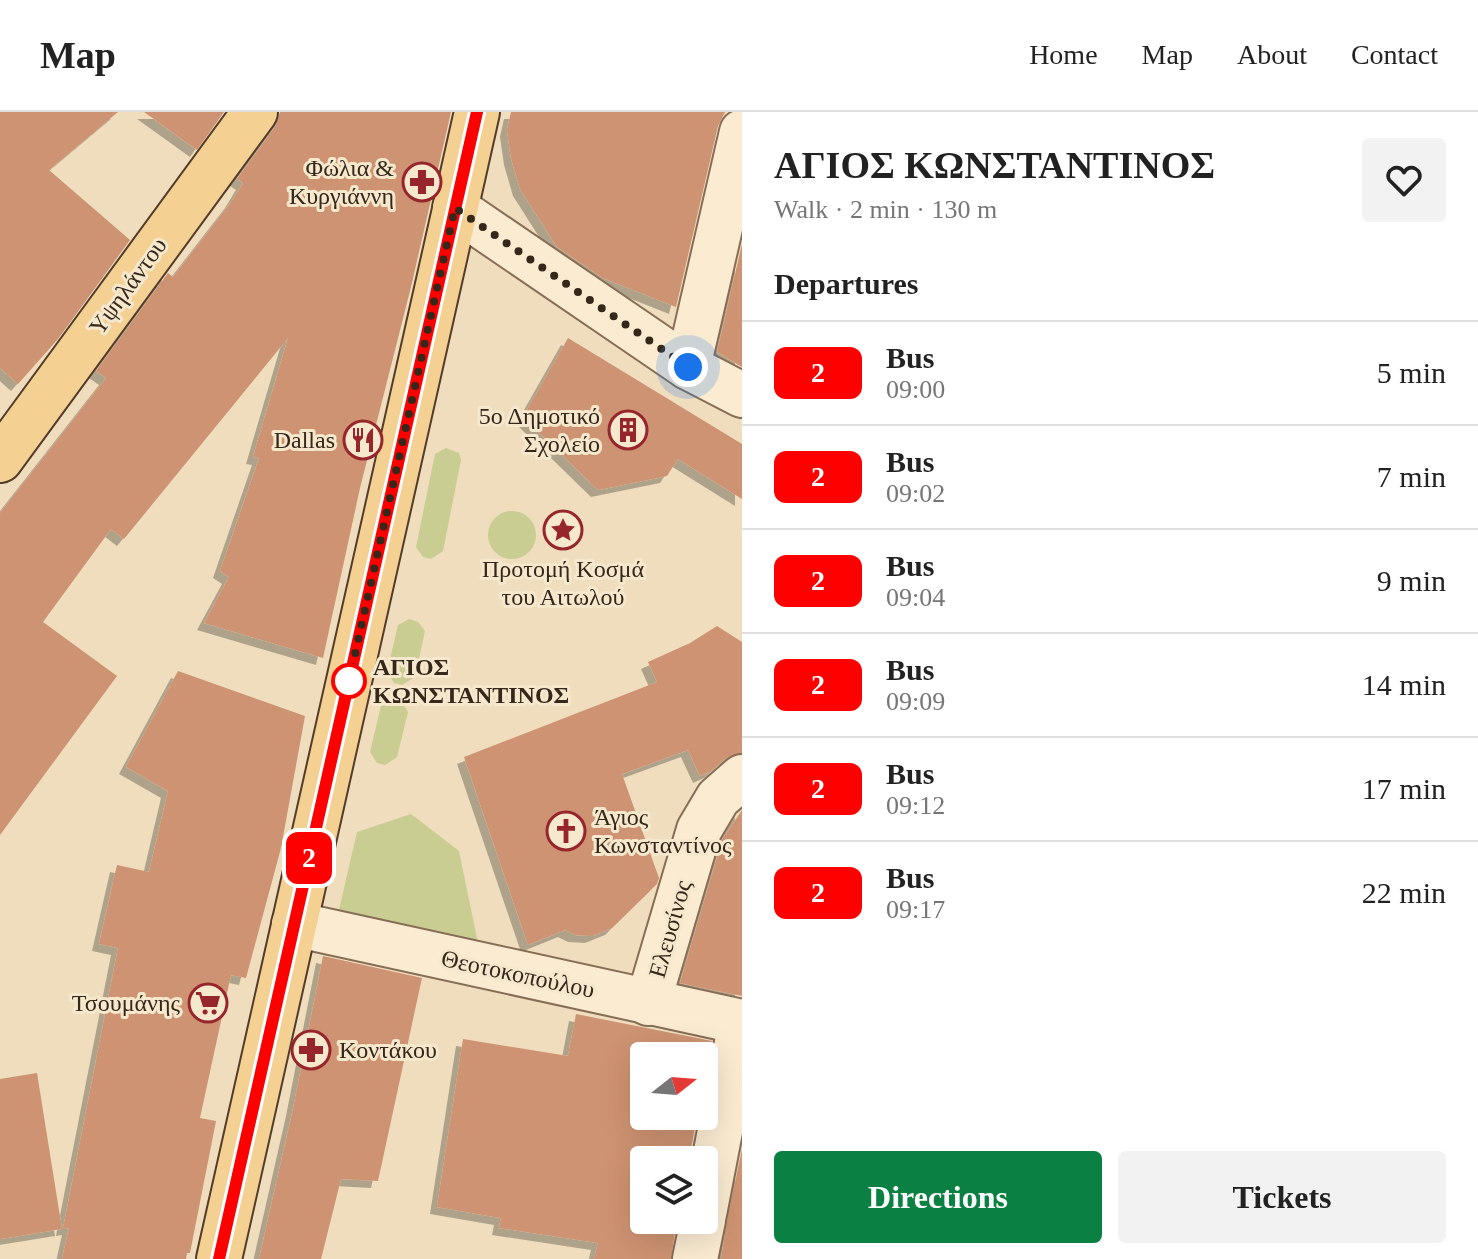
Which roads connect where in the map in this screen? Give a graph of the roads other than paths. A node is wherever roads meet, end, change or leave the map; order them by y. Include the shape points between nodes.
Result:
1 (255, 112) edge
2 (477, 112) edge
3 (742, 132) edge
4 (455, 208) junction
5 (688, 367) junction
6 (742, 395) edge
7 (0, 460) edge
8 (742, 777) edge
9 (294, 924) junction
10 (648, 1003) junction
11 (742, 1022) edge
12 (718, 1146) edge
13 (700, 1234) edge
14 (219, 1259) edge
15 (695, 1259) edge

1 - 7 main road, Υψηλάντου
2 - 4 main road
3 - 5 street
4 - 5 street
4 - 9 main road
5 - 6 street
8 - 10 street, Ελευσίνος via 718,798 699,830
9 - 10 street, Θεοτοκοπούλου
9 - 14 main road
10 - 11 street, Θεοτοκοπούλου
11 - 12 street
13 - 15 street

